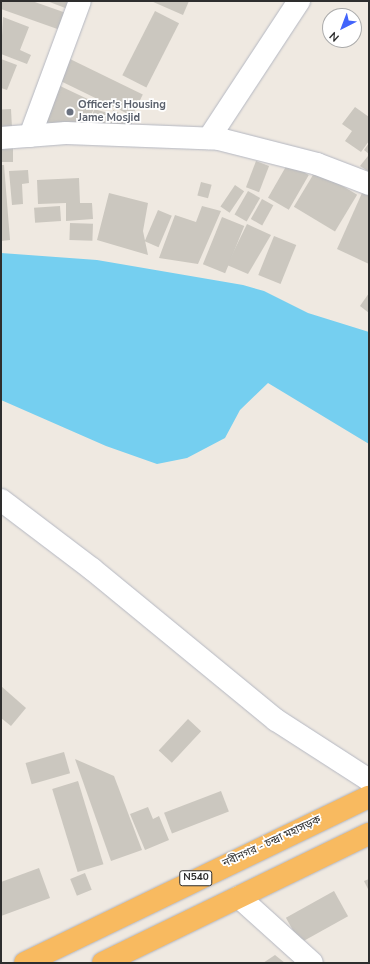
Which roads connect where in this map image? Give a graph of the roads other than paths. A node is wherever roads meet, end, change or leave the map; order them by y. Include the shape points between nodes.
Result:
1 (80, 1) edge
2 (299, 1) edge
3 (30, 136) junction
4 (1, 138) edge
5 (209, 138) junction
6 (369, 184) edge
7 (1, 500) edge
8 (369, 780) edge
9 (369, 797) edge
10 (369, 834) edge
11 (240, 897) junction
12 (25, 963) edge
13 (102, 963) edge
14 (312, 963) edge

1 - 3 street
2 - 5 street
3 - 4 street
3 - 5 street via 66,133
5 - 6 street via 317,164
7 - 8 street via 92,569 276,720
9 - 12 highway, নবীনগর - চন্দ্রা মহাসড়ক / N540
10 - 11 highway
11 - 13 highway
11 - 14 street

